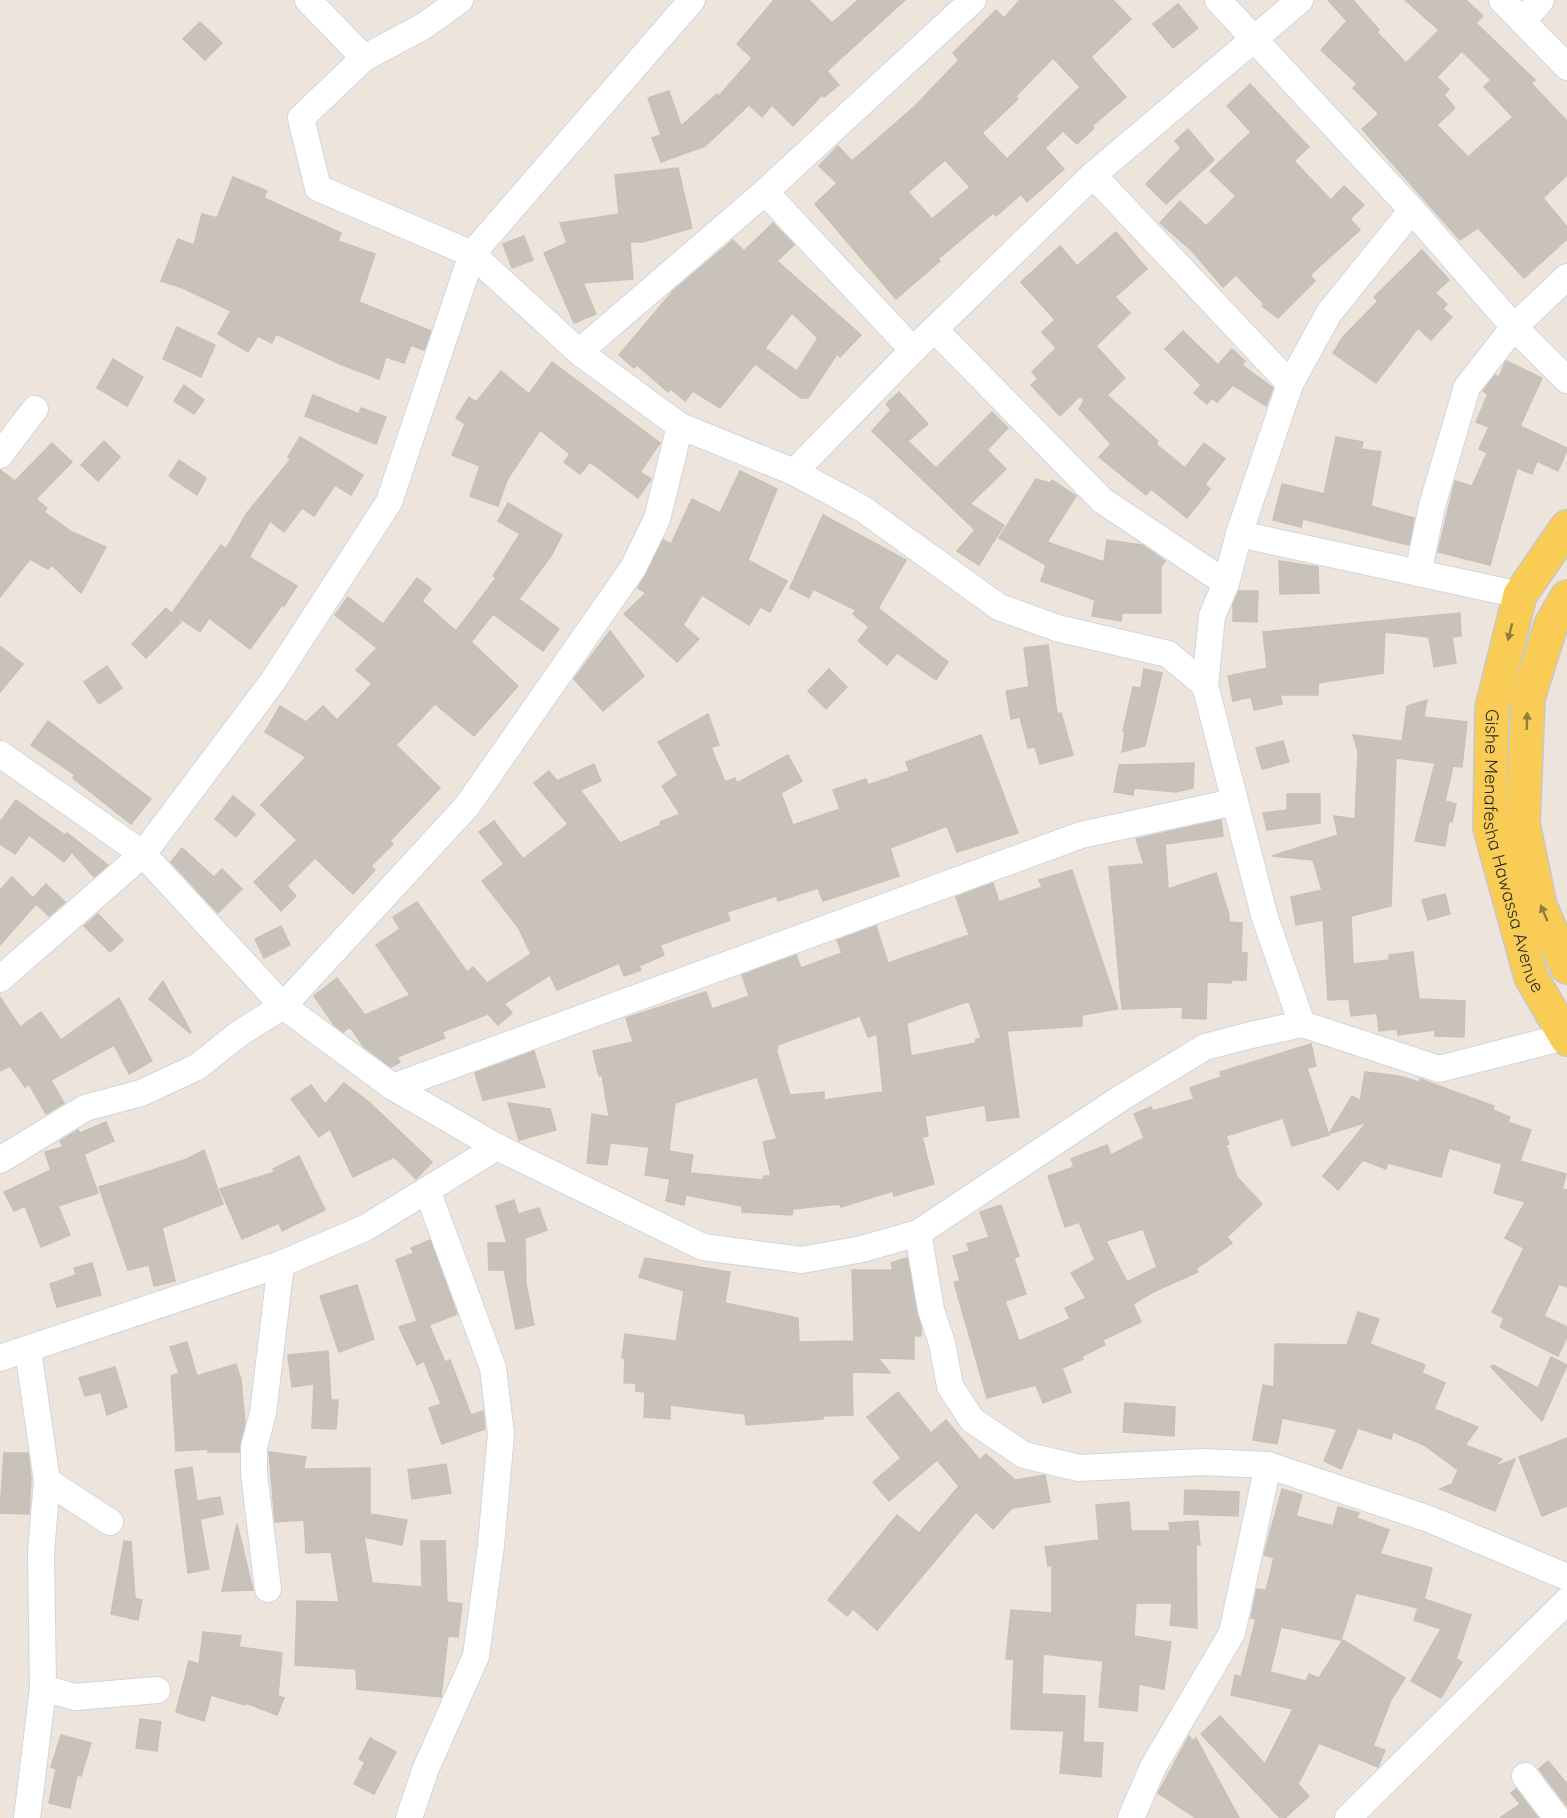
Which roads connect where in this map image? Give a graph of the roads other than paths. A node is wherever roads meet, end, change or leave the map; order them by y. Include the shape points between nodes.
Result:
1 (308, 0) edge
2 (459, 0) edge
3 (692, 0) edge
4 (973, 0) edge
5 (1218, 0) edge
6 (1300, 0) edge
7 (1502, 0) edge
8 (1541, 0) edge
9 (1524, 20) junction
10 (1253, 40) junction
11 (364, 58) junction
12 (1567, 67) edge
13 (1093, 175) junction
14 (765, 192) junction
15 (1412, 210) junction
16 (472, 254) junction
17 (1567, 277) edge
18 (1514, 327) junction
19 (935, 330) junction
20 (913, 350) junction
21 (579, 352) junction
22 (1567, 380) edge
23 (1290, 384) junction
24 (35, 409) dead end
25 (680, 426) junction
26 (0, 455) edge
27 (794, 472) junction
28 (1567, 527) edge
29 (1239, 534) junction
30 (1418, 573) junction
31 (1226, 583) junction
32 (1520, 595) junction
33 (1567, 597) edge
34 (1205, 685) junction
35 (0, 754) edge
36 (1234, 802) junction
37 (1523, 824) junction
38 (1490, 828) junction
39 (143, 854) junction
40 (1567, 967) edge
41 (0, 980) edge
42 (284, 1006) junction
43 (1302, 1024) junction
44 (1566, 1038) edge
45 (393, 1087) junction
46 (497, 1147) junction
47 (0, 1160) edge
48 (427, 1190) junction
49 (918, 1233) junction
50 (281, 1264) junction
51 (28, 1350) junction
52 (0, 1358) edge
53 (1268, 1465) junction
54 (47, 1481) junction
55 (110, 1522) dead end
56 (1567, 1576) edge
57 (268, 1589) dead end
58 (1567, 1601) edge
59 (43, 1688) junction
60 (157, 1690) dead end
61 (1525, 1776) dead end
62 (27, 1818) edge
63 (409, 1818) edge
64 (1131, 1818) edge
65 (1348, 1818) edge
66 (1557, 1818) edge

1 - 11 street
2 - 11 street via 424,26
3 - 16 street
4 - 14 street
5 - 10 street
6 - 10 street
7 - 9 street
8 - 9 street
9 - 12 street
10 - 13 street
10 - 15 street
11 - 16 street via 301,118 318,188
13 - 19 street
13 - 23 street
14 - 20 street
14 - 21 street
15 - 18 street
15 - 23 street via 1329,313
16 - 21 street
16 - 39 street via 389,502 273,681
17 - 18 street
18 - 22 street
18 - 30 street via 1467,387 1432,506
19 - 20 street
19 - 31 street via 1103,501
20 - 27 street
21 - 25 street
23 - 29 street
24 - 26 street
25 - 27 street
25 - 42 street via 657,519 633,568 467,806
27 - 34 street via 863,509 999,607 1057,628 1168,654
28 - 32 main road, Gishe Menafesha Hawassa Avenue
29 - 30 street
29 - 31 street
30 - 32 street
31 - 34 street via 1212,616
32 -> 38 main road, Gishe Menafesha Hawassa Avenue via 1492,708
37 -> 33 main road, Gishe Menafesha Hawassa Avenue via 1528,698 1551,625
34 - 36 street
35 - 39 street
36 - 43 street via 1265,918
36 - 45 street via 1081,834
37 - 38 main road
40 -> 37 main road, Gishe Menafesha Hawassa Avenue via 1540,906
38 - 44 main road, Gishe Menafesha Hawassa Avenue via 1531,977
39 - 41 street
39 - 42 street
42 - 45 street
42 - 47 street via 240,1033 197,1067 141,1093 85,1108
43 - 44 street via 1439,1069
43 - 49 street via 1205,1047
45 - 46 street
46 - 48 street
46 - 49 street via 703,1247 802,1260
48 - 50 street via 365,1228
48 - 63 street via 493,1368 501,1434 492,1545 476,1656 426,1768
49 - 53 street via 931,1310 950,1386 972,1420 1024,1455 1079,1468 1203,1462
50 - 51 street
50 - 57 street via 263,1413 254,1447
51 - 52 street
51 - 54 street
53 - 56 street via 1428,1519
53 - 64 street via 1232,1633 1152,1767
54 - 55 street
54 - 59 street via 41,1552
58 - 65 street
59 - 60 street via 75,1697
59 - 62 street
61 - 66 street

